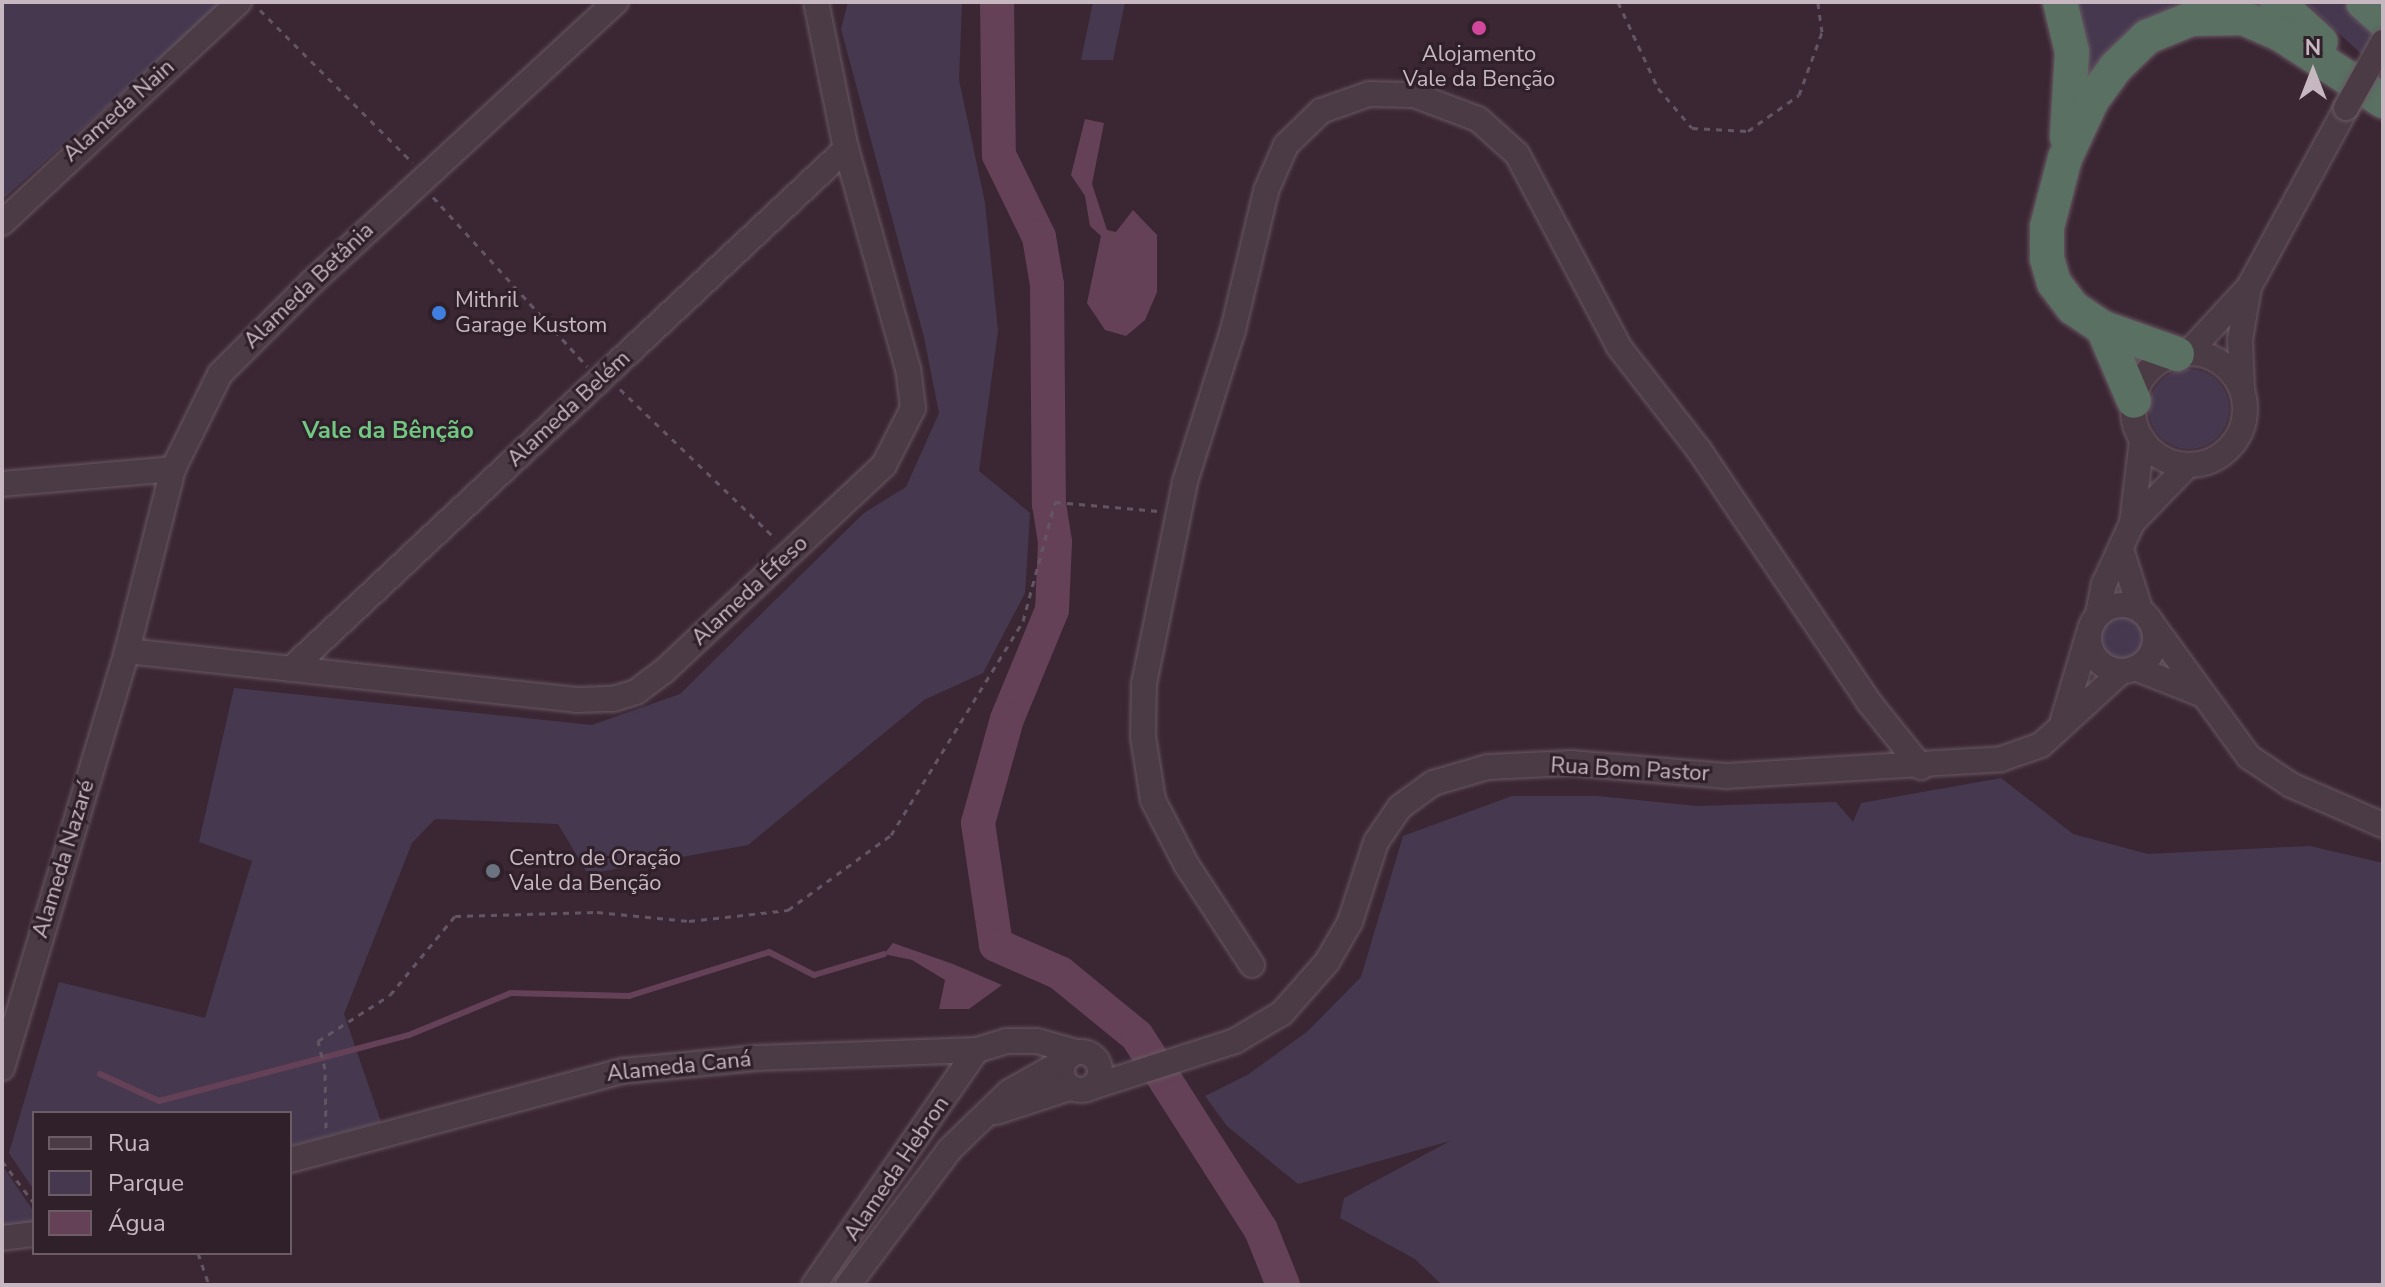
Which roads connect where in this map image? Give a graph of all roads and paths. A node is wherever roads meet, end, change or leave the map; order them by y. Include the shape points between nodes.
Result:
1 (239, 2) edge
2 (251, 2) edge
3 (616, 2) edge
4 (816, 2) edge
5 (1618, 2) edge
6 (1818, 2) edge
7 (2060, 2) edge
8 (2277, 2) edge
9 (2383, 42) edge
10 (2383, 100) edge
11 (846, 149) junction
12 (2065, 158) junction
13 (423, 179) junction
14 (2, 223) edge
15 (2249, 287) junction
16 (2103, 328) junction
17 (2182, 354) junction
18 (602, 378) junction
19 (2242, 390) junction
20 (2134, 401) junction
21 (2142, 439) junction
22 (2188, 465) junction
23 (173, 469) junction
24 (2, 484) edge
25 (1179, 513) junction
26 (2132, 523) junction
27 (2121, 549) junction
28 (790, 553) junction
29 (2146, 617) junction
30 (2093, 625) junction
31 (127, 651) junction
32 (291, 669) junction
33 (2129, 669) junction
34 (2198, 693) junction
35 (2063, 720) junction
36 (1921, 767) junction
37 (2383, 825) edge
38 (1252, 965) dead end
39 (977, 1050) junction
40 (1077, 1056) junction
41 (2, 1068) edge
42 (1141, 1069) junction
43 (1081, 1088) junction
44 (982, 1117) junction
45 (327, 1148) junction
46 (292, 1159) edge
47 (2, 1161) edge
48 (32, 1200) edge
49 (32, 1234) edge
50 (2, 1238) edge
51 (199, 1255) edge
52 (209, 1285) edge
53 (814, 1285) edge
54 (848, 1285) edge

1 - 14 street, Alameda Nain
2 - 13 path
3 - 13 street, Alameda Betânia
4 - 11 street, Alameda Éfeso
5 - 6 path via 1658,88 1692,128 1748,131 1799,95 1822,32
7 - 12 highway via 2072,52
8 - 10 highway
9 - 15 street, bridge
10 - 12 highway via 2280,34 2243,18 2191,19 2147,37 2115,68 2092,100
11 - 18 street, Alameda Belém
11 - 28 street, Alameda Éfeso via 908,369 913,408 884,465
12 - 16 highway via 2047,227 2047,258 2054,283 2073,308
13 - 18 path
13 - 23 street, Alameda Betânia via 220,374
15 - 17 street
15 - 19 street via 2240,340
16 - 17 highway
16 - 20 highway
17 - 19 street via 2216,360
17 - 20 street via 2144,376
18 - 28 path
18 - 32 street, Alameda Belém
19 - 22 street via 2245,417 2234,442 2214,459
20 - 21 street
21 - 22 street via 2162,457
21 - 26 street, Rua Bom Pastor
22 - 26 street, Rua Bom Pastor
23 - 24 street
23 - 31 street, Alameda Betânia
25 - 36 street via 1233,330 1266,191 1286,145 1321,111 1369,94 1414,95 1478,119 1517,154 1619,347 1699,450 1868,701
25 - 38 street via 1144,684 1143,736 1153,800 1186,864
25 - 45 path via 1055,502 1023,621 891,835 788,910 689,921 597,912 455,916 390,995 318,1041 325,1069
26 - 27 street, Rua Bom Pastor
27 - 29 street
27 - 30 street, Rua Bom Pastor
28 - 32 street, Alameda Éfeso via 664,671 636,692 613,699 576,700
29 - 30 street via 2118,605
29 - 33 street via 2153,649
29 - 34 street
30 - 33 street via 2098,661
30 - 35 street, Rua Bom Pastor
31 - 32 street, Alameda Éfeso
31 - 41 street, Alameda Nazaré
33 - 34 street
33 - 35 street, Rua Bom Pastor
34 - 37 street via 2249,757 2291,785
35 - 36 street, Rua Bom Pastor via 2041,745 2022,752
36 - 42 street, Rua Bom Pastor via 1726,776 1571,763 1488,767 1433,783 1400,807 1376,842 1350,922 1327,962 1282,1013 1235,1041
39 - 40 street, Alameda Caná via 1007,1041 1037,1041
39 - 45 street, Alameda Caná via 757,1058 623,1071
39 - 53 street, Alameda Hebron
40 - 42 street
40 - 43 street via 1061,1076
40 - 43 street via 1100,1067
40 - 44 street via 1023,1083
42 - 43 street
43 - 44 street
44 - 54 street via 950,1149
45 - 46 street, Alameda Caná
47 - 48 path
49 - 50 street
51 - 52 path

